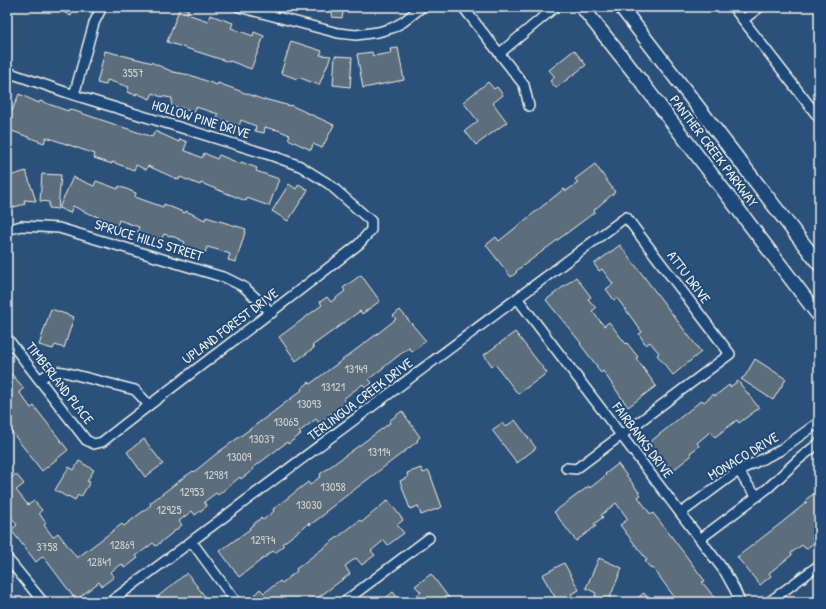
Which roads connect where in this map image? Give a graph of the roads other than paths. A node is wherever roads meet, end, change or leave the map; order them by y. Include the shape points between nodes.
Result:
1 (102, 7) edge
2 (239, 7) edge
3 (422, 7) edge
4 (463, 7) edge
5 (555, 7) edge
6 (582, 7) edge
7 (621, 7) edge
8 (733, 7) edge
9 (760, 7) edge
10 (744, 20) junction
11 (500, 53) junction
12 (7, 72) edge
13 (74, 95) junction
14 (529, 106) dead end
15 (819, 118) edge
16 (626, 217) joint
17 (371, 221) joint
18 (7, 230) edge
19 (819, 264) edge
20 (518, 298) junction
21 (272, 313) junction
22 (819, 316) edge
23 (7, 338) edge
24 (40, 379) junction
25 (149, 405) junction
26 (819, 422) edge
27 (621, 435) junction
28 (819, 443) edge
29 (94, 444) joint
30 (566, 468) dead end
31 (740, 470) junction
32 (758, 496) junction
33 (680, 514) junction
34 (429, 538) dead end
35 (700, 539) junction
36 (192, 542) junction
37 (7, 558) edge
38 (819, 564) edge
39 (43, 602) edge
40 (110, 602) edge
41 (236, 602) edge
42 (344, 602) edge
43 (740, 602) edge
44 (770, 602) edge

1 - 13 street via 94,23
2 - 3 street via 356,35 392,28
4 - 11 street
5 - 11 street
6 - 22 main road, PANTHER CREEK PARKWAY
7 - 19 main road, PANTHER CREEK PARKWAY
8 - 10 street
9 - 10 street
10 - 15 street
11 - 14 street via 524,85
12 - 13 street, HOLLOW PINE DRIVE
13 - 17 street, HOLLOW PINE DRIVE via 300,166 329,184
16 - 20 street, TERLINGUA CREEK DRIVE
16 - 27 street, ATTU DRIVE via 730,354
17 - 21 street, UPLAND FOREST DRIVE via 371,230 360,244
18 - 21 street, SPRUCE HILLS STREET via 21,226 58,228 226,278 244,287
20 - 27 street, FAIRBANKS DRIVE
20 - 36 street, TERLINGUA CREEK DRIVE
21 - 25 street, UPLAND FOREST DRIVE
23 - 24 street, TIMBERLAND PLACE
24 - 25 street via 53,371 64,372 135,390
24 - 29 street, TIMBERLAND PLACE via 86,440
25 - 29 street, UPLAND FOREST DRIVE via 102,442
26 - 31 street, MONACO DRIVE via 779,451
27 - 30 street via 576,469
27 - 33 street, FAIRBANKS DRIVE
28 - 32 street
31 - 32 street via 742,478
31 - 33 street, MONACO DRIVE
32 - 35 street
33 - 35 street, FAIRBANKS DRIVE
34 - 42 street
35 - 43 street, FAIRBANKS DRIVE via 729,579
36 - 40 street, TERLINGUA CREEK DRIVE
36 - 41 street
37 - 39 street
38 - 44 street

